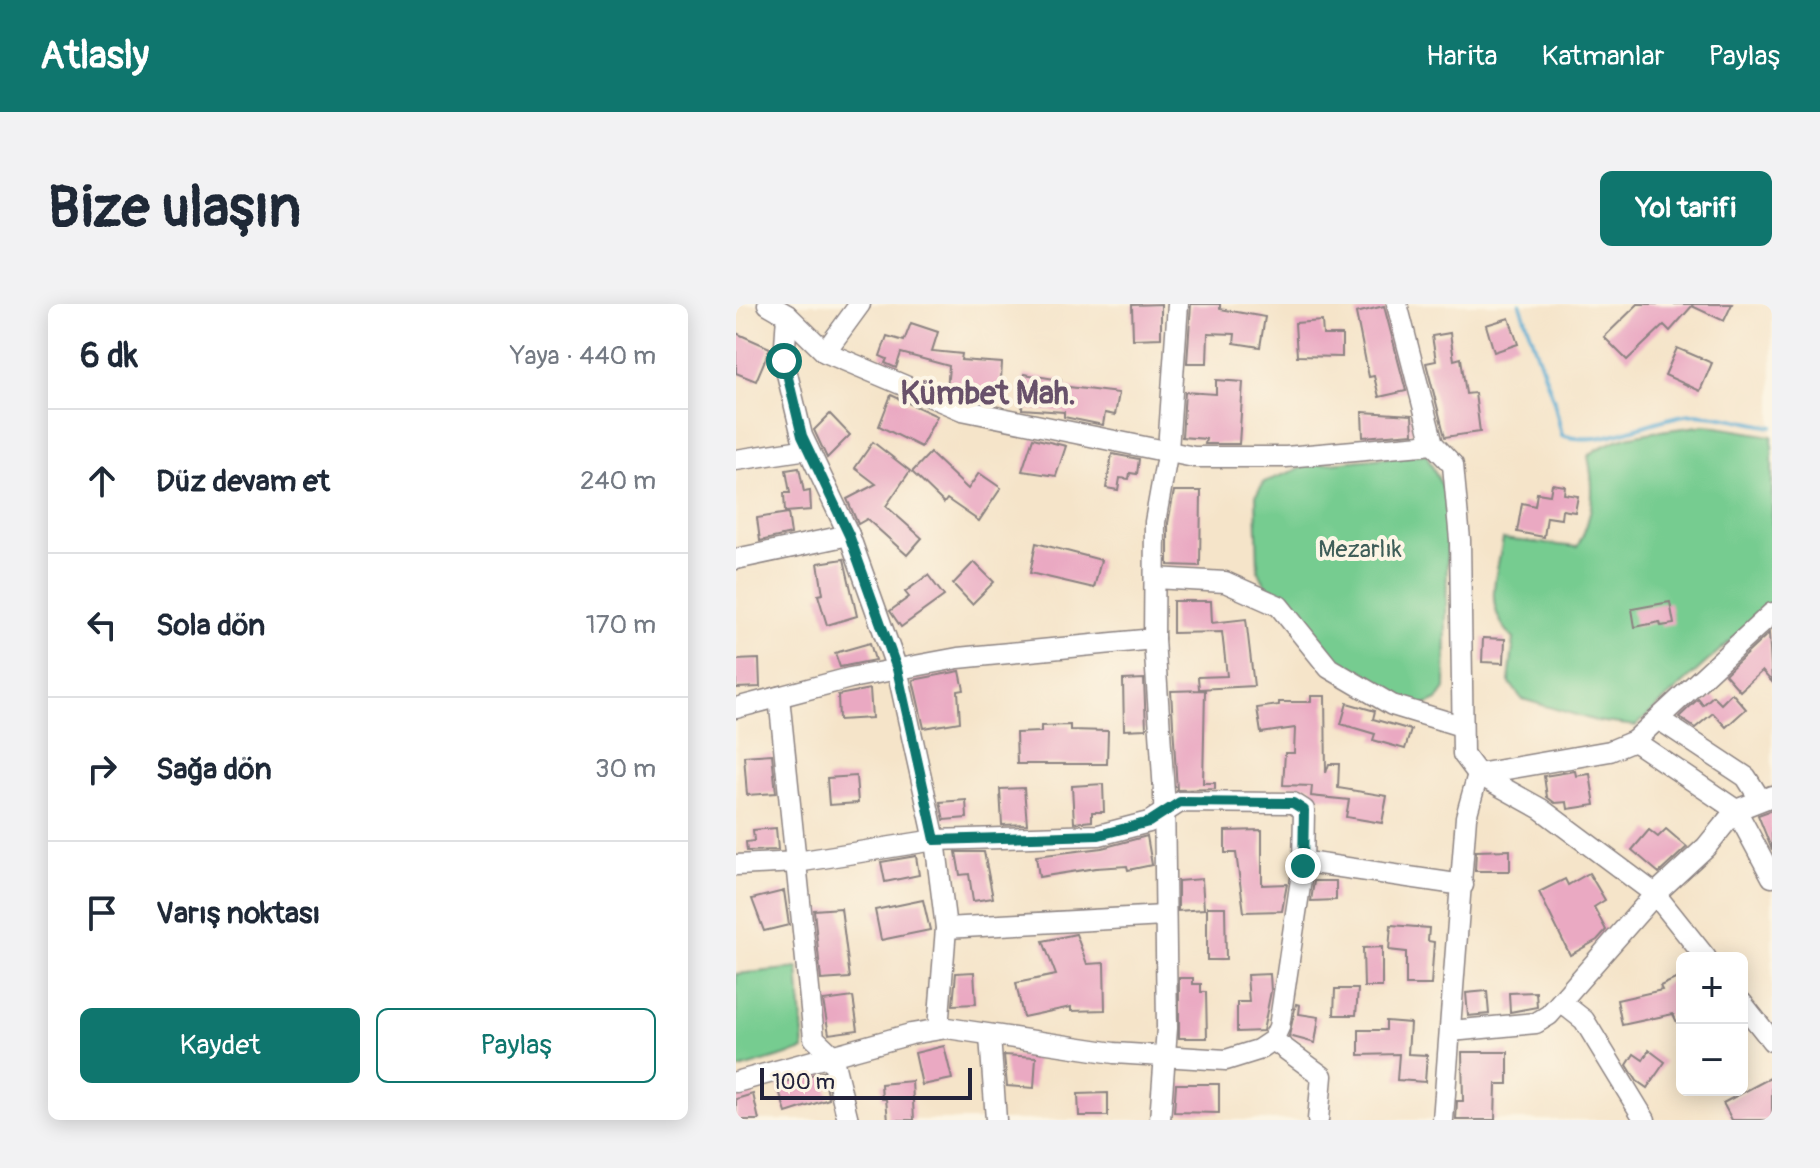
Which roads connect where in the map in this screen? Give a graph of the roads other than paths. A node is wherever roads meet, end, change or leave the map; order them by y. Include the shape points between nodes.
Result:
1 (768, 304) edge
2 (860, 304) edge
3 (1178, 304) edge
4 (1397, 304) edge
5 (848, 312) edge
6 (787, 315) junction
7 (825, 352) junction
8 (1433, 444) junction
9 (808, 449) junction
10 (1168, 450) junction
11 (736, 460) edge
12 (849, 535) junction
13 (736, 559) edge
14 (1155, 578) junction
15 (1772, 613) edge
16 (1154, 639) junction
17 (897, 669) junction
18 (779, 697) junction
19 (736, 708) edge
20 (1660, 720) junction
21 (1461, 726) junction
22 (1634, 741) junction
23 (1478, 774) junction
24 (1766, 797) edge
25 (1736, 810) junction
26 (1164, 813) junction
27 (935, 840) junction
28 (797, 862) junction
29 (736, 865) edge
30 (1303, 866) junction
31 (1772, 877) edge
32 (1463, 885) junction
33 (1655, 894) junction
34 (1164, 916) junction
35 (946, 928) junction
36 (1701, 952) edge
37 (1561, 1002) junction
38 (1748, 1011) edge
39 (938, 1029) junction
40 (1451, 1031) junction
41 (990, 1036) junction
42 (1273, 1040) junction
43 (1772, 1041) edge
44 (832, 1055) junction
45 (1163, 1058) junction
46 (736, 1082) edge
47 (848, 1120) edge
48 (996, 1120) edge
49 (1160, 1120) edge
50 (1318, 1120) edge
51 (1443, 1120) edge
52 (1645, 1120) edge

1 - 6 street
2 - 5 street
3 - 10 street
4 - 8 street
5 - 7 street
6 - 7 street
6 - 9 street via 784,361
7 - 10 street via 962,410
8 - 10 street via 1286,457 1194,457
8 - 21 street via 1453,465 1460,540
9 - 11 street
9 - 12 street
10 - 14 street via 1155,522
12 - 13 street
12 - 17 street
14 - 16 street
14 - 21 street via 1225,582 1279,606 1329,668 1392,705
15 - 20 street
16 - 17 street via 1060,645
16 - 26 street
17 - 18 street
17 - 27 street
18 - 19 street
18 - 28 street
20 - 22 street
20 - 24 street via 1746,777
21 - 23 street via 1463,754
22 - 23 street via 1610,751
22 - 25 street
23 - 32 street via 1466,817
23 - 33 street via 1541,809
24 - 25 street
25 - 31 street
25 - 33 street via 1698,856
26 - 27 street via 1099,835
26 - 30 street via 1180,802 1293,803 1304,810
26 - 34 street
27 - 28 street
27 - 35 street
28 - 29 street
28 - 44 street via 814,1038
30 - 32 street via 1313,863
30 - 42 street
32 - 40 street
33 - 36 street
33 - 37 street
34 - 35 street
34 - 45 street
35 - 39 street
37 - 40 street via 1536,1023
37 - 52 street via 1584,1020
38 - 43 street
39 - 41 street
39 - 44 street
40 - 51 street
41 - 45 street
41 - 48 street
42 - 45 street via 1226,1060
42 - 50 street via 1322,1076
44 - 46 street
44 - 47 street
45 - 49 street

